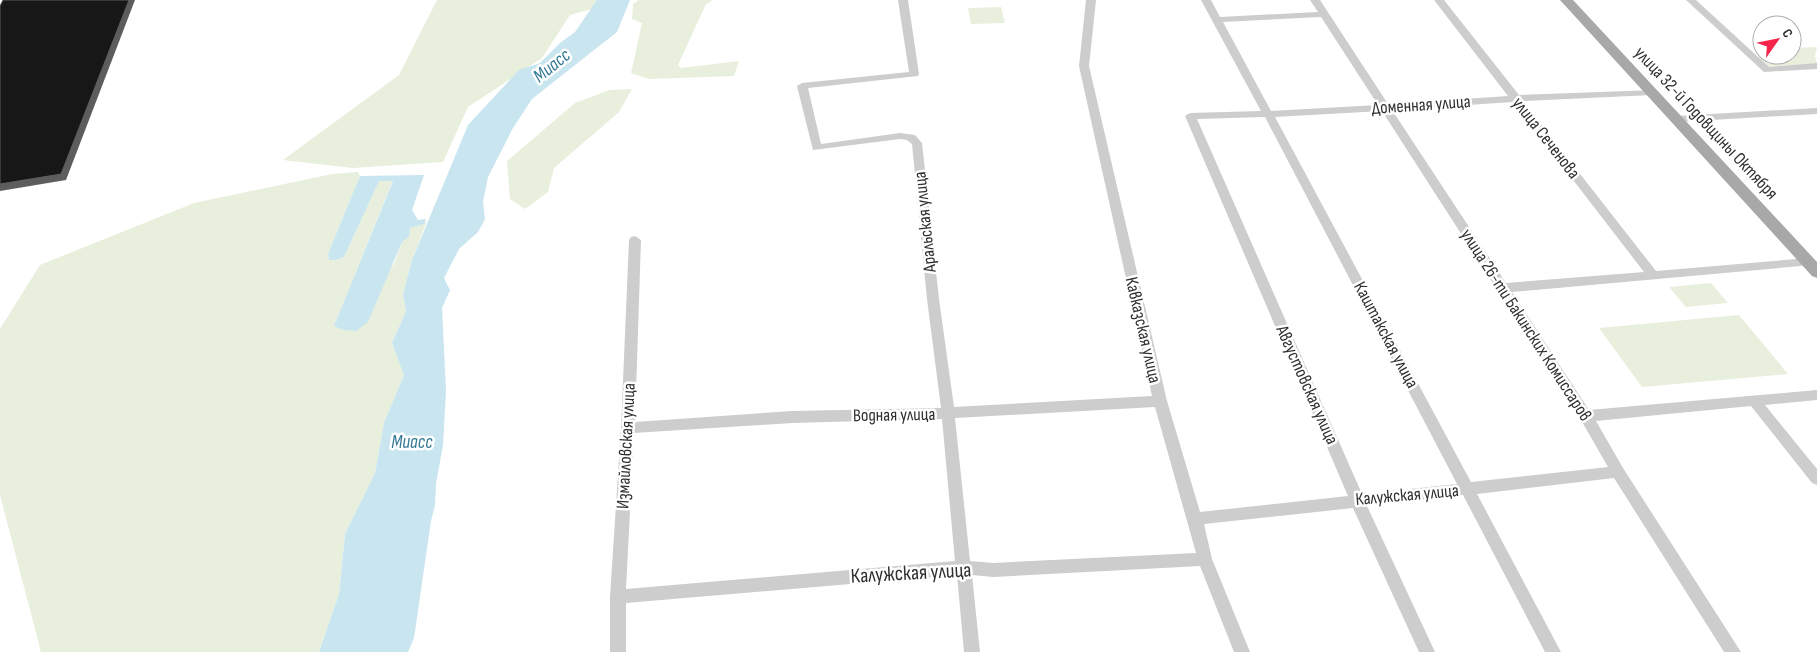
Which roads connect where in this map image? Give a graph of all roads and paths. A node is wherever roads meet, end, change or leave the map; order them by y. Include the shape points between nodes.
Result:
1 (903, 0) edge
2 (1091, 0) edge
3 (1206, 0) edge
4 (1315, 0) edge
5 (1439, 0) edge
6 (1566, 0) edge
7 (1691, 0) edge
8 (1324, 14) junction
9 (1217, 20) junction
10 (1817, 66) edge
11 (1652, 92) junction
12 (1515, 98) junction
13 (1386, 108) junction
14 (1815, 114) edge
15 (1190, 116) joint
16 (1267, 116) junction
17 (1676, 119) junction
18 (635, 240) dead end
19 (1812, 267) edge
20 (1653, 275) junction
21 (1502, 288) junction
22 (1817, 395) edge
23 (1160, 401) junction
24 (1754, 401) junction
25 (948, 413) junction
26 (1586, 416) junction
27 (628, 428) junction
28 (1618, 472) junction
29 (1817, 479) edge
30 (1468, 490) junction
31 (1357, 500) junction
32 (1195, 519) junction
33 (1205, 559) junction
34 (964, 567) junction
35 (618, 596) junction
36 (618, 652) edge
37 (972, 652) edge
38 (1242, 652) edge
39 (1427, 652) edge
40 (1553, 652) edge
41 (1734, 652) edge

1 - 25 street, Аральская улица via 914,74 802,86 817,148 900,136 908,136 917,143
2 - 23 street, Кавказская улица via 1084,66
3 - 9 street, Каштакская улица
4 - 8 street, улица 26-ти Бакинских Комиссаров
5 - 12 street, улица Сеченова
6 - 11 main road, улица 32-й Годовщины Октября
7 - 10 street via 1767,70
8 - 9 street
8 - 13 street, улица 26-ти Бакинских Комиссаров
9 - 16 street, Каштакская улица
11 - 12 street, Доменная улица
11 - 17 main road, улица 32-й Годовщины Октября
12 - 13 street, Доменная улица
12 - 20 street, улица Сеченова
13 - 16 street, Доменная улица
13 - 21 street, улица 26-ти Бакинских Комиссаров
14 - 17 street
15 - 16 street, Доменная улица
15 - 31 street, Августовская улица
16 - 30 street, Каштакская улица
17 - 19 main road, улица 32-й Годовщины Октября
18 - 27 street, Измайловская улица
19 - 20 street
20 - 21 street
21 - 26 street, улица 26-ти Бакинских Комиссаров
22 - 24 street
23 - 25 street, Водная улица
23 - 32 street, Кавказская улица
24 - 26 street
24 - 29 street
25 - 27 street, Водная улица via 792,417
25 - 34 street, Аральская улица
26 - 28 street, улица 26-ти Бакинских Комиссаров
27 - 35 street, Измайловская улица
28 - 30 street, Калужская улица
28 - 41 street, улица 26-ти Бакинских Комиссаров
30 - 31 street, Калужская улица
30 - 40 street, Каштакская улица
31 - 32 street, Калужская улица
31 - 39 street, Августовская улица
32 - 33 street, Кавказская улица
33 - 34 street, Калужская улица via 993,570
33 - 38 street, Кавказская улица
34 - 35 street, Калужская улица
34 - 37 street, Аральская улица
35 - 36 street, Измайловская улица

